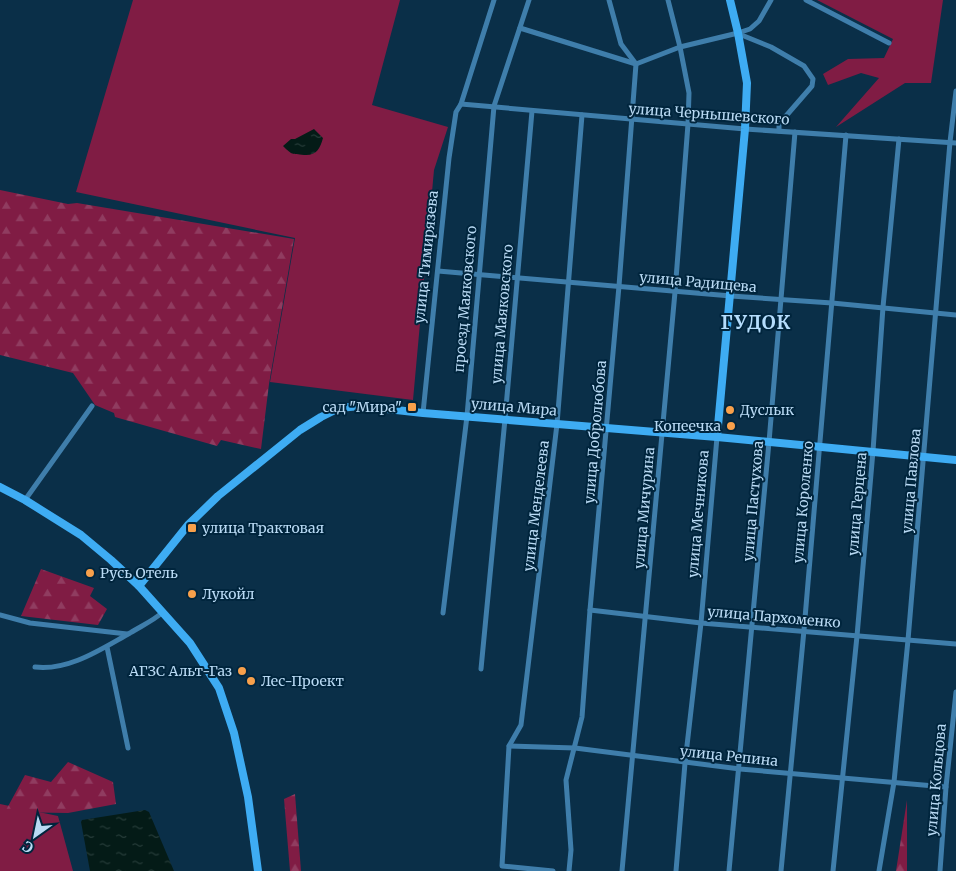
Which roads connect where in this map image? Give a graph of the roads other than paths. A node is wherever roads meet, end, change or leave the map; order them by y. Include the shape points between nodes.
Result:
1 (494, 0) edge
2 (529, 0) edge
3 (609, 0) edge
4 (668, 0) edge
5 (730, 0) edge
6 (771, 0) edge
7 (806, 0) edge
8 (520, 28) junction
9 (738, 33) junction
10 (889, 43) dead end
11 (680, 47) junction
12 (636, 64) junction
13 (956, 91) edge
14 (461, 104) junction
15 (494, 106) junction
16 (532, 111) junction
17 (582, 116) junction
18 (633, 119) junction
19 (688, 124) junction
20 (745, 129) junction
21 (779, 131) junction
22 (795, 132) junction
23 (846, 135) junction
24 (899, 139) junction
25 (950, 142) junction
26 (956, 143) edge
27 (438, 271) junction
28 (478, 274) junction
29 (516, 278) junction
30 (568, 282) junction
31 (619, 286) junction
32 (676, 292) junction
33 (731, 296) junction
34 (782, 300) junction
35 (832, 302) junction
36 (883, 307) junction
37 (936, 312) junction
38 (956, 314) edge
39 (92, 406) dead end
40 (423, 413) junction
41 (467, 416) junction
42 (505, 419) junction
43 (557, 424) junction
44 (606, 428) junction
45 (662, 432) junction
46 (717, 437) junction
47 (770, 442) junction
48 (820, 446) junction
49 (873, 451) junction
50 (925, 456) junction
51 (956, 460) edge
52 (0, 487) edge
53 (25, 500) junction
54 (139, 586) junction
55 (590, 610) junction
56 (163, 612) junction
57 (443, 613) dead end
58 (0, 615) edge
59 (646, 616) junction
60 (701, 623) junction
61 (752, 626) junction
62 (804, 630) junction
63 (128, 634) junction
64 (857, 636) junction
65 (908, 640) junction
66 (956, 644) edge
67 (107, 647) junction
68 (35, 667) dead end
69 (481, 668) dead end
70 (956, 692) edge
71 (509, 746) junction
72 (128, 748) dead end
73 (575, 748) junction
74 (634, 756) junction
75 (685, 763) junction
76 (740, 769) junction
77 (789, 774) junction
78 (842, 779) junction
79 (894, 782) junction
80 (946, 787) junction
81 (258, 871) edge
82 (553, 871) edge
83 (569, 871) edge
84 (622, 871) edge
85 (676, 871) edge
86 (730, 871) edge
87 (781, 871) edge
88 (833, 871) edge
89 (879, 871) edge
90 (940, 871) edge

1 - 14 street, улица Тимирязева
2 - 8 street
3 - 12 street via 621,44
4 - 11 street, улица Мичурина
5 - 9 main road, улица Мечникова
6 - 9 street via 759,21
7 - 10 street
8 - 12 street
8 - 15 street
9 - 11 street
9 - 20 main road, улица Мечникова via 747,83
9 - 21 street via 804,66 813,79 812,86 779,124
11 - 12 street
11 - 19 street, улица Мичурина via 689,93
12 - 18 street, улица Добролюбова
13 - 25 street, улица Павлова
14 - 15 street, улица Чернышевского
14 - 27 street, улица Тимирязева via 456,112 448,158
15 - 16 street, улица Чернышевского
15 - 28 street, проезд Маяковского
16 - 17 street, улица Чернышевского
16 - 29 street, улица Маяковского
17 - 18 street, улица Чернышевского
17 - 30 street, улица Менделеева
18 - 19 street, улица Чернышевского
18 - 31 street, улица Добролюбова
19 - 20 street, улица Чернышевского
19 - 32 street, улица Мичурина
20 - 21 street, улица Чернышевского
20 - 33 main road, улица Мечникова
21 - 22 street, улица Чернышевского
22 - 23 street, улица Чернышевского
22 - 34 street, улица Пастухова
23 - 24 street, улица Чернышевского
23 - 35 street, улица Короленко
24 - 25 street, улица Чернышевского
24 - 36 street, улица Герцена
25 - 26 street, улица Чернышевского
25 - 37 street, улица Павлова
27 - 28 street, улица Радищева
27 - 40 street, улица Тимирязева
28 - 29 street, улица Радищева
28 - 41 street, проезд Маяковского
29 - 30 street, улица Радищева
29 - 42 street, улица Маяковского
30 - 31 street, улица Радищева
30 - 43 street, улица Менделеева
31 - 32 street, улица Радищева
31 - 44 street, улица Добролюбова
32 - 33 street, улица Радищева
32 - 45 street, улица Мичурина
33 - 34 street, улица Радищева
33 - 46 main road, улица Мечникова
34 - 35 street, улица Радищева
34 - 47 street, улица Пастухова
35 - 36 street, улица Радищева
35 - 48 street, улица Короленко
36 - 37 street, улица Радищева
36 - 49 street, улица Герцена
37 - 38 street, улица Радищева
37 - 50 street, улица Павлова
39 - 53 street
40 - 41 main road, улица Мира
40 - 54 main road, улица Мира via 360,406 338,408 321,417 292,436 218,496 188,525
41 - 42 main road, улица Мира
41 - 57 street, проезд Маяковского
42 - 43 main road, улица Мира
42 - 69 street, улица Маяковского
43 - 44 main road, улица Мира
43 - 71 street, улица Менделеева via 521,725
44 - 45 main road, улица Мира
44 - 55 street, улица Добролюбова
45 - 46 main road, улица Мира
45 - 59 street, улица Мичурина
46 - 47 main road, улица Мира
46 - 60 street, улица Мечникова
47 - 48 main road, улица Мира
47 - 61 street, улица Пастухова
48 - 49 main road, улица Мира
48 - 62 street, улица Короленко
49 - 50 main road, улица Мира
49 - 64 street, улица Герцена
50 - 51 main road, улица Мира
50 - 65 street, улица Павлова
52 - 53 main road
53 - 54 main road via 81,535
54 - 56 main road
55 - 59 street, улица Пархоменко
55 - 73 street, улица Добролюбова via 582,717
56 - 63 street
56 - 81 main road via 190,643 219,688 234,733 246,788
58 - 63 street via 30,623
59 - 60 street, улица Пархоменко
59 - 74 street, улица Мичурина
60 - 61 street, улица Пархоменко
60 - 75 street, улица Мечникова
61 - 62 street, улица Пархоменко
61 - 76 street, улица Пастухова
62 - 64 street, улица Пархоменко
62 - 77 street, улица Короленко
63 - 67 street
64 - 65 street, улица Пархоменко
64 - 78 street, улица Герцена
65 - 66 street, улица Пархоменко
65 - 79 street, улица Павлова
67 - 68 street via 62,665
67 - 72 street
70 - 80 street, улица Кольцова
71 - 73 street, улица Репина
71 - 82 street, улица Менделеева via 502,866
73 - 74 street, улица Репина
73 - 83 street, улица Добролюбова via 566,780 571,850
74 - 75 street, улица Репина
74 - 84 street, улица Мичурина
75 - 76 street, улица Репина
75 - 85 street, улица Мечникова
76 - 77 street, улица Репина
76 - 86 street, улица Пастухова
77 - 78 street, улица Репина
77 - 87 street, улица Короленко
78 - 79 street, улица Репина
78 - 88 street, улица Герцена
79 - 80 street, улица Репина
79 - 89 street, улица Павлова
80 - 90 street, улица Кольцова

